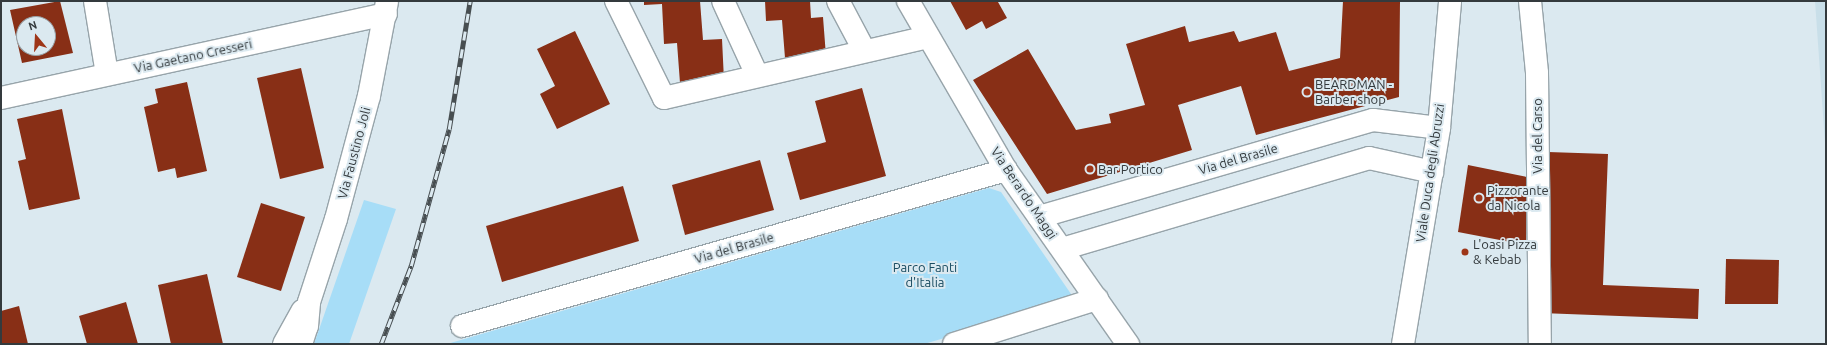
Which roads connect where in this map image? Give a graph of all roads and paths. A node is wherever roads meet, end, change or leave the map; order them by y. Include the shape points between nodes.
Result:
1 (95, 1) edge
2 (616, 1) edge
3 (723, 1) edge
4 (838, 1) edge
5 (908, 1) edge
6 (1450, 1) edge
7 (1530, 1) edge
8 (387, 8) edge
9 (928, 38) junction
10 (864, 50) junction
11 (106, 74) junction
12 (757, 76) junction
13 (1, 98) edge
14 (1439, 128) junction
15 (1006, 170) junction
16 (1432, 172) junction
17 (1039, 217) junction
18 (1062, 249) junction
19 (1097, 299) junction
20 (309, 302) junction
21 (462, 326) dead end
22 (284, 344) edge
23 (301, 344) edge
24 (954, 344) edge
25 (1128, 344) edge
26 (1403, 344) edge
27 (1540, 344) edge

1 - 11 street
2 - 12 street via 664,98
3 - 12 street
4 - 10 street
5 - 9 street, Via Berardo Maggi
6 - 14 street, Viale Duca degli Abruzzi
7 - 27 street, Via del Carso via 1537,73
8 - 11 street, Via Gaetano Cresseri
8 - 20 street, Via Faustino Joli via 369,96 336,218
9 - 10 street
9 - 15 street, Via Berardo Maggi
10 - 12 street
11 - 13 street, Via Gaetano Cresseri
14 - 16 street, Viale Duca degli Abruzzi
14 - 17 street, Via del Brasile via 1372,120
15 - 17 street, Via Berardo Maggi
15 - 21 street, Via del Brasile
16 - 18 street via 1369,158
16 - 26 street, Viale Duca degli Abruzzi
17 - 18 street, Via Berardo Maggi
18 - 19 street, Via Berardo Maggi
19 - 24 street
19 - 25 street, Via Berardo Maggi
20 - 22 street, Via Faustino Joli via 293,323
20 - 23 street, Via Faustino Joli via 307,326

